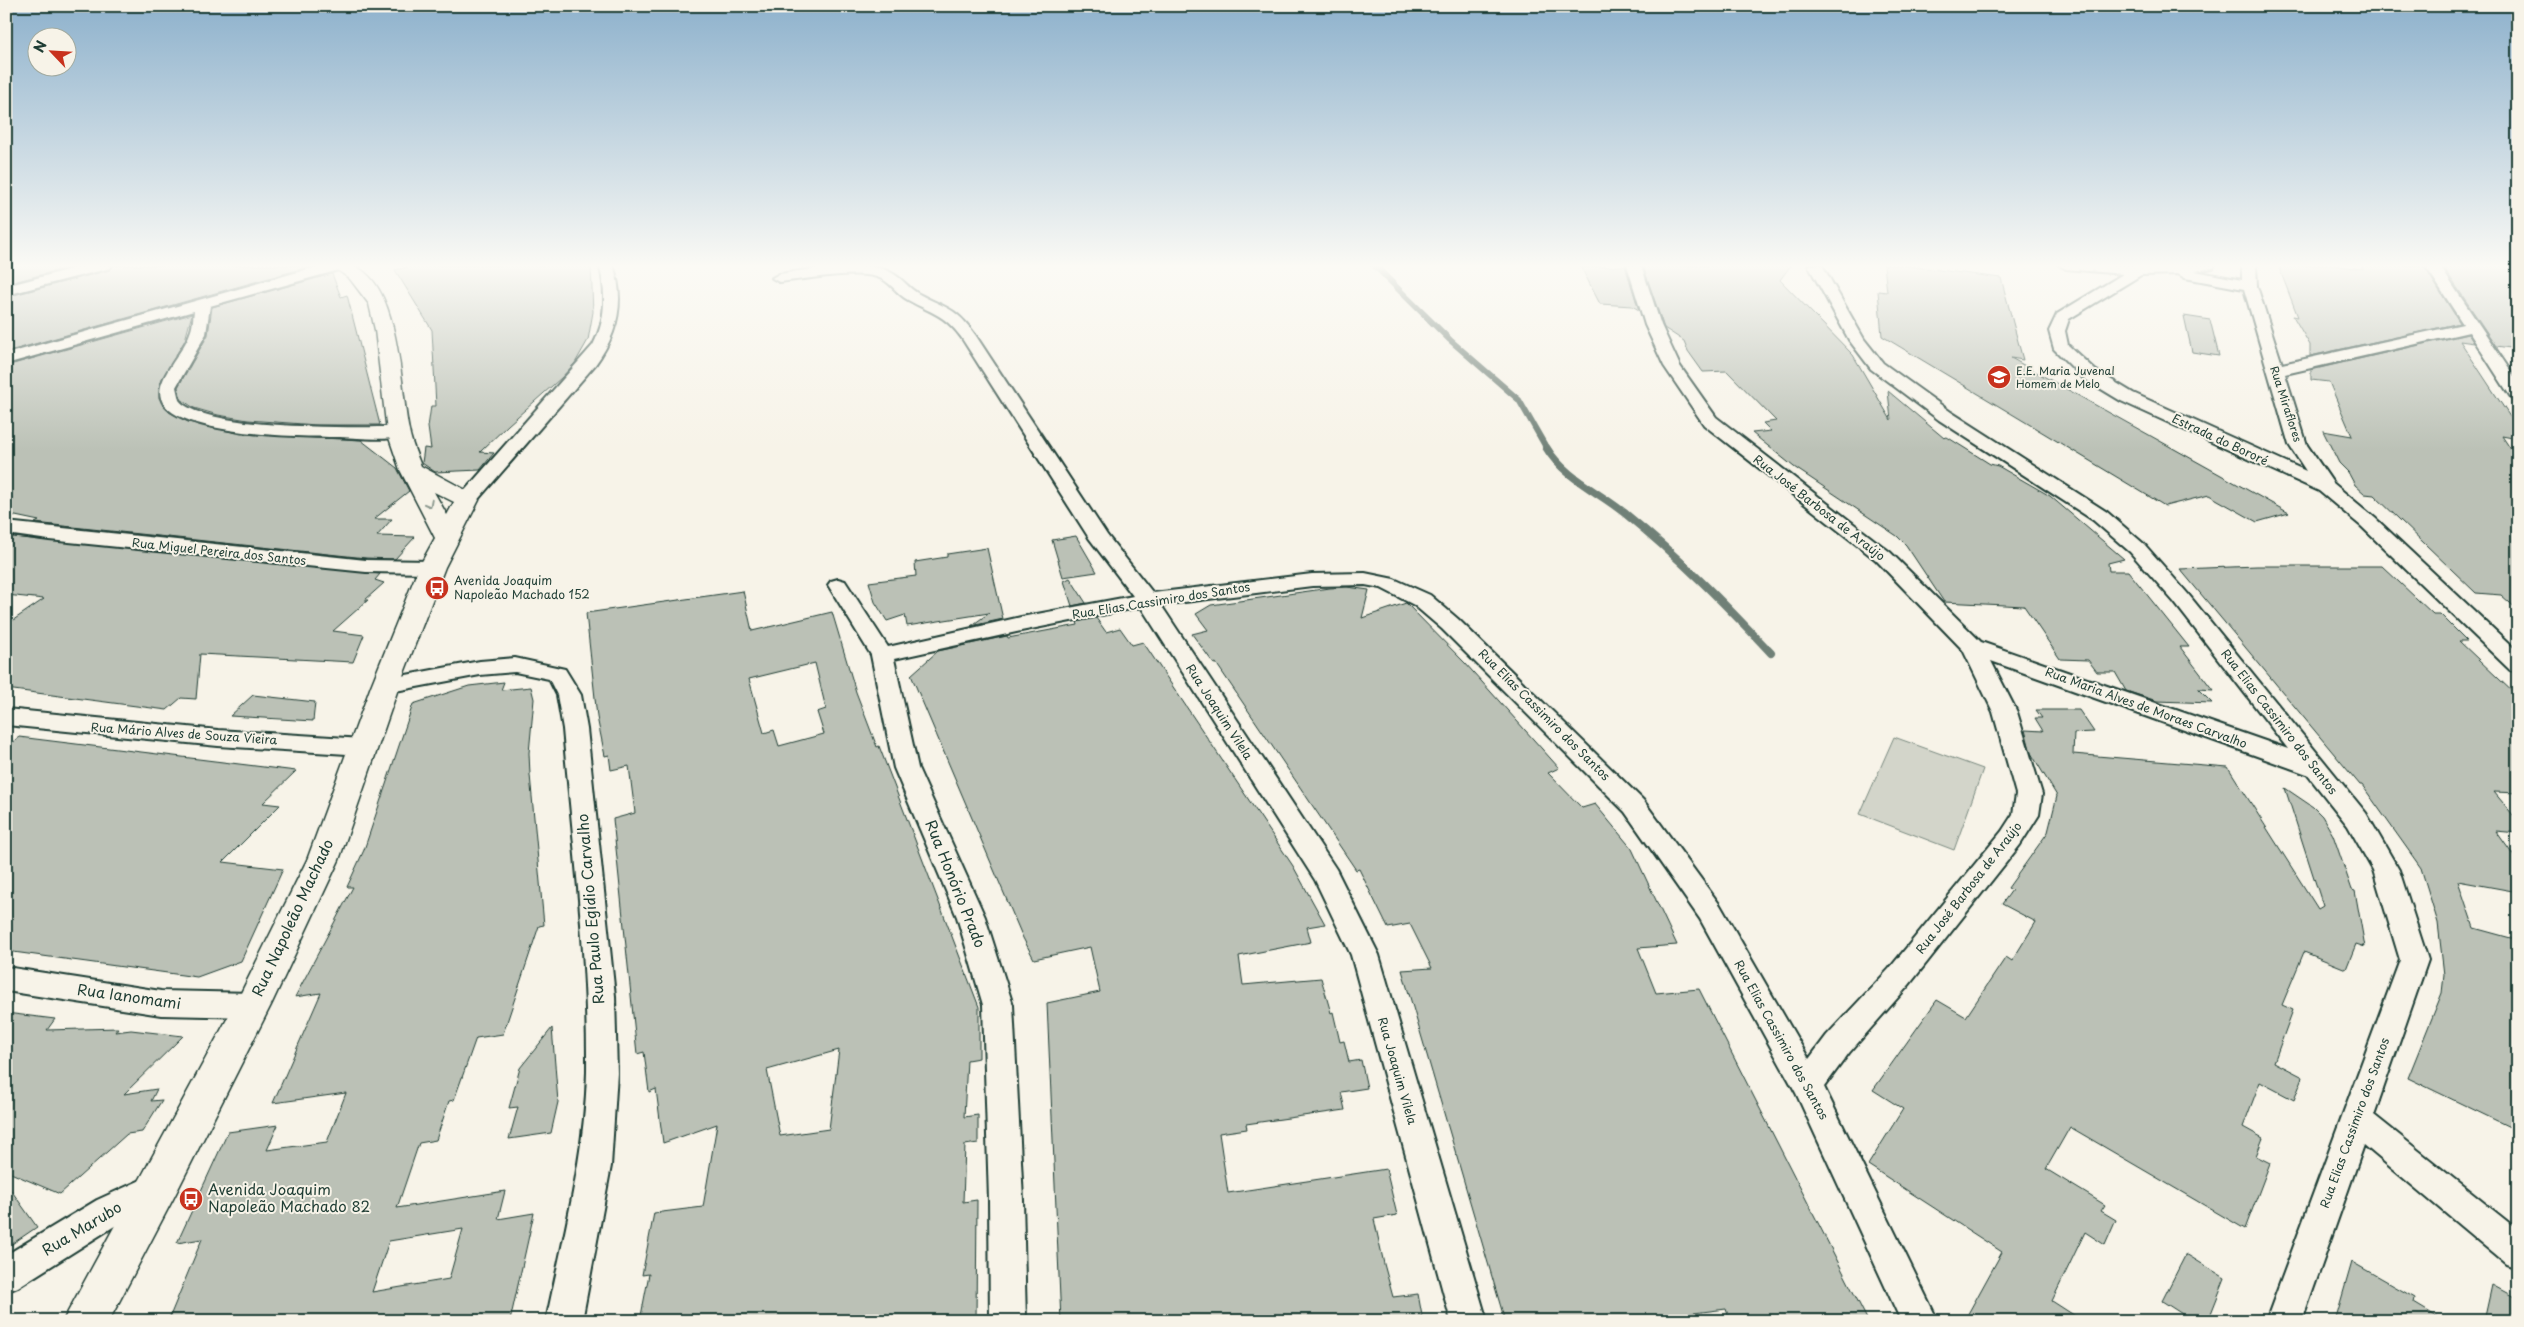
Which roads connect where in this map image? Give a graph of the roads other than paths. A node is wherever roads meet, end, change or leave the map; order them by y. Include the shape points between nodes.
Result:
1 (121, 327) edge
2 (199, 327) edge
3 (383, 327) edge
4 (607, 327) edge
5 (960, 327) edge
6 (1654, 327) edge
7 (1850, 327) edge
8 (2058, 327) edge
9 (2262, 327) edge
10 (2472, 327) joint
11 (6, 359) edge
12 (2275, 371) junction
13 (2518, 395) edge
14 (398, 432) junction
15 (411, 470) junction
16 (2326, 487) junction
17 (467, 500) junction
18 (6, 528) edge
19 (439, 552) junction
20 (838, 585) dead end
21 (1147, 600) junction
22 (1973, 647) junction
23 (882, 655) junction
24 (2518, 665) edge
25 (385, 686) junction
26 (6, 717) edge
27 (363, 747) junction
28 (2318, 769) junction
29 (6, 979) edge
30 (253, 1005) junction
31 (1808, 1085) junction
32 (2356, 1119) junction
33 (159, 1186) junction
34 (2518, 1252) edge
35 (6, 1275) edge
36 (85, 1321) edge
37 (564, 1321) edge
38 (1008, 1321) edge
39 (1469, 1321) edge
40 (1920, 1321) edge
41 (2284, 1321) edge

1 - 11 street
2 - 14 street via 168,387 174,407 203,420 246,427
3 - 14 main road
4 - 17 street via 604,340 589,362
5 - 21 street, Rua Joaquim Vilela via 1098,538
6 - 22 street, Rua José Barbosa de Araújo via 1672,366 1710,421 1883,556
7 - 28 street, Rua Elias Cassimiro dos Santos via 1877,366 1945,416 2100,516 2137,548
8 - 16 street, Estrada do Bororé via 2058,339 2068,356 2089,374 2126,397
9 - 12 street, Rua Miraflores
10 - 12 street
10 - 13 street
12 - 16 street, Rua Miraflores via 2298,445
14 - 15 main road
15 - 17 main road
15 -> 19 main road
16 - 24 street, Estrada do Bororé
17 - 19 main road, Rua Napoleão Machado
18 - 19 street, Rua Miguel Pereira dos Santos via 366,566
19 - 25 main road, Rua Napoleão Machado
20 - 23 street, Rua Honório Prado
21 - 23 street, Rua Elias Cassimiro dos Santos
21 - 31 street, Rua Elias Cassimiro dos Santos via 1347,578 1387,583 1422,600 1567,737 1634,806 1710,912
21 - 39 street, Rua Joaquim Vilela via 1327,876 1355,933
22 - 28 street, Rua Maria Alves de Moraes Carvalho
22 - 31 street, Rua José Barbosa de Araújo via 2005,712 2029,794 2026,815 1986,870 1899,977 1838,1044
23 - 38 street, Rua Honório Prado via 906,768 971,917 998,1005
25 - 27 main road, Rua Napoleão Machado
25 - 37 street, Rua Paulo Egídio Carvalho via 480,668 515,665 557,674 569,694 600,996 602,1073 595,1166
26 - 27 street, Rua Mário Alves de Souza Vieira via 218,738
27 - 30 main road, Rua Napoleão Machado via 323,860
28 - 32 street, Rua Elias Cassimiro dos Santos via 2357,820 2386,870 2414,960
29 - 30 street, Rua Ianomami via 161,1003
30 - 33 main road, Rua Napoleão Machado
31 - 40 street, Rua Elias Cassimiro dos Santos
32 - 34 street
32 - 41 street, Rua Elias Cassimiro dos Santos
33 - 35 street, Rua Marubo via 108,1211
33 - 36 main road, Rua Napoleão Machado

